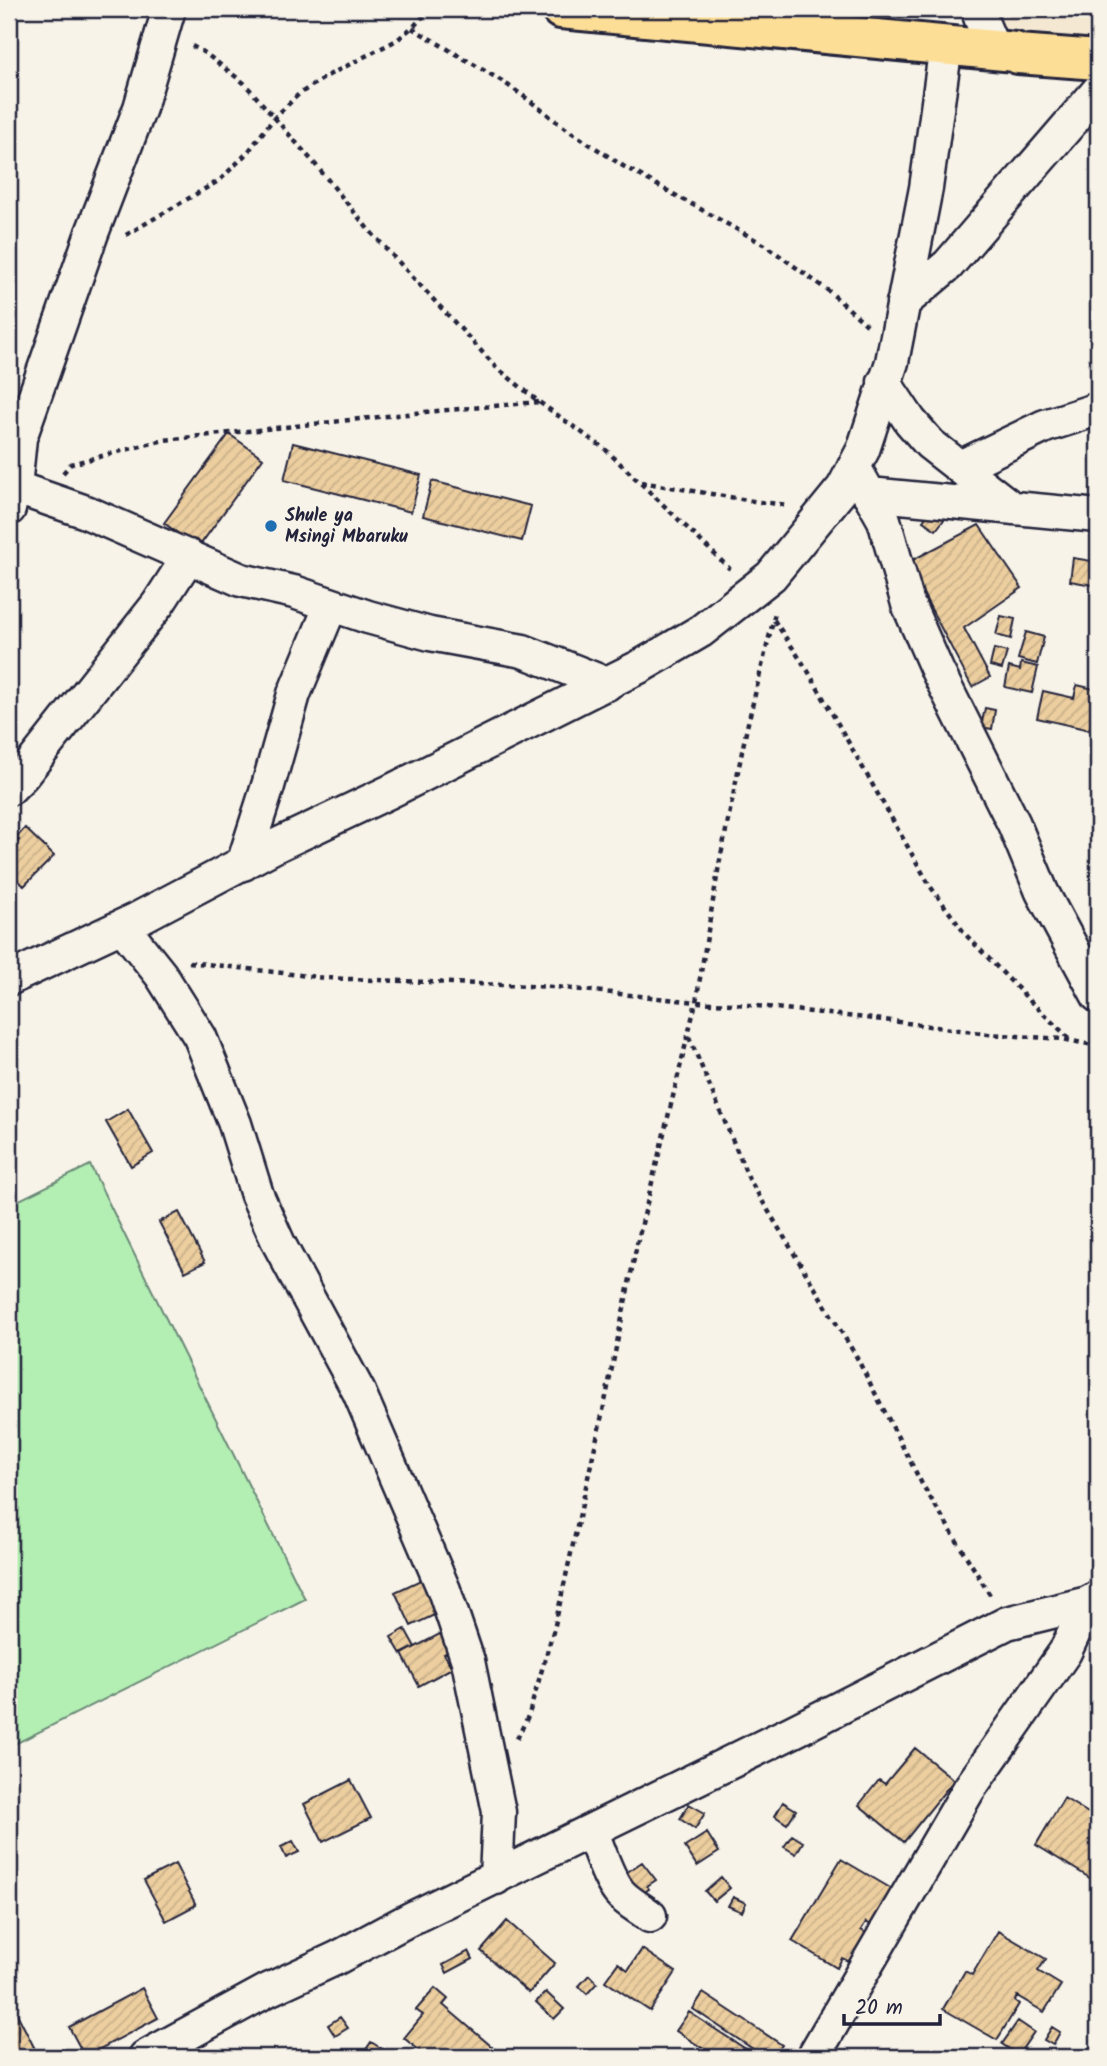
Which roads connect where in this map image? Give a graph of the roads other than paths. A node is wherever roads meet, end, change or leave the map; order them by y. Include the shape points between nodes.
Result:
1 (561, 9) edge
2 (979, 9) edge
3 (166, 19) edge
4 (946, 45) junction
5 (994, 50) junction
6 (1098, 60) edge
7 (1098, 91) edge
8 (903, 303) junction
9 (884, 382) junction
10 (1098, 409) edge
11 (960, 467) junction
12 (862, 480) junction
13 (21, 497) edge
14 (1012, 508) junction
15 (1098, 516) edge
16 (189, 556) junction
17 (331, 605) junction
18 (607, 684) junction
19 (9, 789) edge
20 (243, 863) junction
21 (122, 926) junction
22 (9, 979) edge
23 (1098, 996) edge
24 (1093, 1600) edge
25 (591, 1830) junction
26 (496, 1878) junction
27 (650, 1916) dead end
28 (145, 2057) edge
29 (813, 2057) edge

1 - 4 main road
2 - 5 street
3 - 13 street via 140,108 20,438
4 - 5 main road
4 - 8 street via 926,188
5 - 6 main road
7 - 8 street via 948,265
8 - 9 street
9 - 11 street via 909,421
9 - 12 street via 863,450
10 - 11 street via 1045,426
11 - 14 street
12 - 14 street
12 - 18 street via 843,488 771,576 701,631
12 - 23 street via 884,520 908,604 937,670 1014,824 1042,892
13 - 16 street via 86,512
14 - 15 street
16 - 17 street via 241,580
16 - 19 street via 158,604
17 - 18 street via 430,634 523,651
17 - 20 street via 294,694
18 - 20 street
20 - 21 street
21 - 22 street
21 - 26 street via 161,975 200,1037 257,1195 359,1392 444,1590 468,1661 499,1812
24 - 25 street via 1007,1623
24 - 29 street via 1065,1653 969,1789
25 - 26 street
25 - 27 street via 618,1890
26 - 28 street via 268,1990

